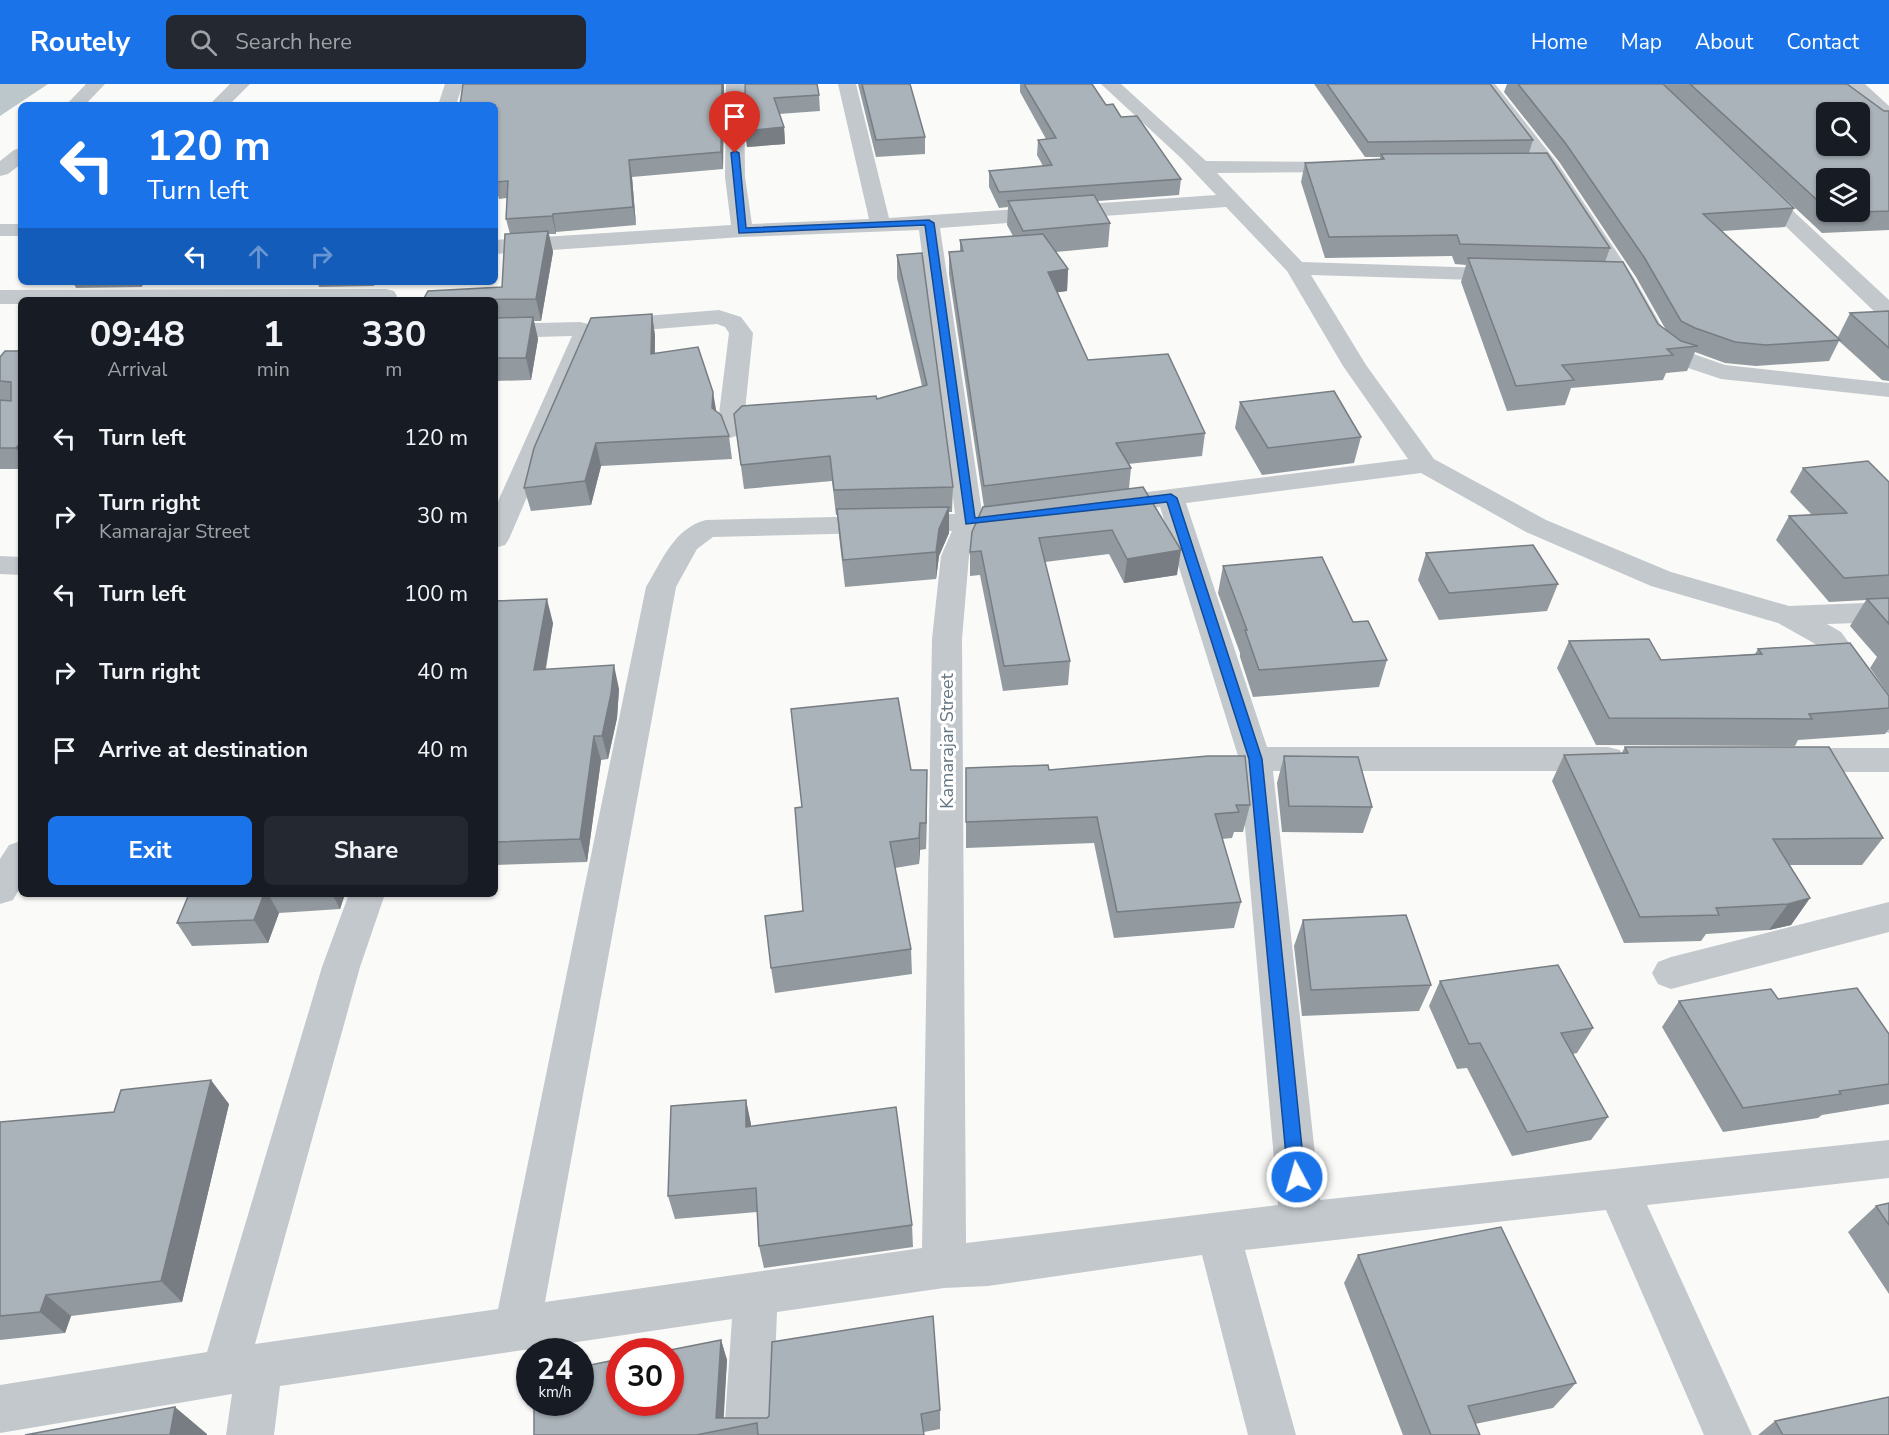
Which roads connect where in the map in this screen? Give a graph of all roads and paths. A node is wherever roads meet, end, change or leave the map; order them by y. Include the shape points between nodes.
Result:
1 (96, 84) edge
2 (241, 84) edge
3 (454, 84) edge
4 (735, 84) edge
5 (847, 84) edge
6 (1110, 84) edge
7 (1485, 84) edge
8 (1854, 84) edge
9 (78, 102) edge
10 (221, 102) edge
11 (448, 102) edge
12 (1889, 116) edge
13 (18, 156) edge
14 (1524, 164) edge
15 (1548, 164) junction
16 (1369, 165) edge
17 (1201, 167) junction
18 (1, 170) edge
19 (1741, 173) edge
20 (1233, 200) junction
21 (880, 223) junction
22 (929, 223) junction
23 (0, 230) edge
24 (18, 230) edge
25 (742, 231) junction
26 (498, 247) edge
27 (1296, 268) junction
28 (1530, 275) edge
29 (1600, 277) edge
30 (1623, 278) junction
31 (388, 293) edge
32 (0, 297) edge
33 (1889, 313) edge
34 (580, 329) junction
35 (498, 331) edge
36 (1889, 390) edge
37 (730, 430) dead end
38 (1425, 465) junction
39 (1171, 498) junction
40 (1088, 508) edge
41 (1041, 513) edge
42 (970, 522) junction
43 (498, 532) edge
44 (0, 565) edge
45 (18, 566) edge
46 (1889, 612) edge
47 (1788, 616) junction
48 (1889, 722) edge
49 (1255, 759) junction
50 (1638, 759) edge
51 (1758, 759) edge
52 (1889, 760) edge
53 (18, 860) edge
54 (0, 890) edge
55 (366, 897) edge
56 (1889, 917) edge
57 (1671, 973) dead end
58 (1889, 1159) edge
59 (1618, 1189) junction
60 (1301, 1223) junction
61 (1218, 1233) junction
62 (944, 1266) junction
63 (756, 1292) junction
64 (516, 1328) junction
65 (242, 1369) junction
66 (0, 1409) edge
67 (250, 1435) edge
68 (748, 1435) edge
69 (1272, 1435) edge
70 (1728, 1435) edge

1 - 9 street
2 - 10 street
3 - 11 street
4 - 25 street via 735,177
5 - 21 street
6 - 17 street
7 - 15 street
8 - 12 street
13 - 18 street
14 - 15 street
15 - 30 street
16 - 17 street
17 - 20 street
19 - 33 street
20 - 22 street
20 - 27 street
21 - 22 street
21 - 25 street
22 - 42 street
23 - 24 street
25 - 26 street
27 - 28 street
27 - 38 street via 1355,366
29 - 30 street
30 - 36 street via 1662,347 1676,356 1721,372
31 - 32 street
34 - 35 street
34 - 37 street via 719,317 733,322 741,333
34 - 43 street via 584,336
38 - 39 street
38 - 47 street via 1536,526 1661,579
39 - 40 street
39 - 49 street
41 - 42 street
42 - 62 street, Kamarajar Street via 955,556 947,639
42 - 64 street via 706,529 686,544 661,587
44 - 45 street
46 - 47 street
47 - 48 street via 1830,639
49 - 50 street
49 - 60 street
51 - 52 street
53 - 54 street
55 - 65 street via 341,968
56 - 57 street
58 - 59 street
59 - 60 street
59 - 70 street
60 - 61 street
61 - 62 street via 988,1264
61 - 69 street
62 - 63 street
63 - 64 street
63 - 68 street
64 - 65 street
65 - 66 street
65 - 67 street

